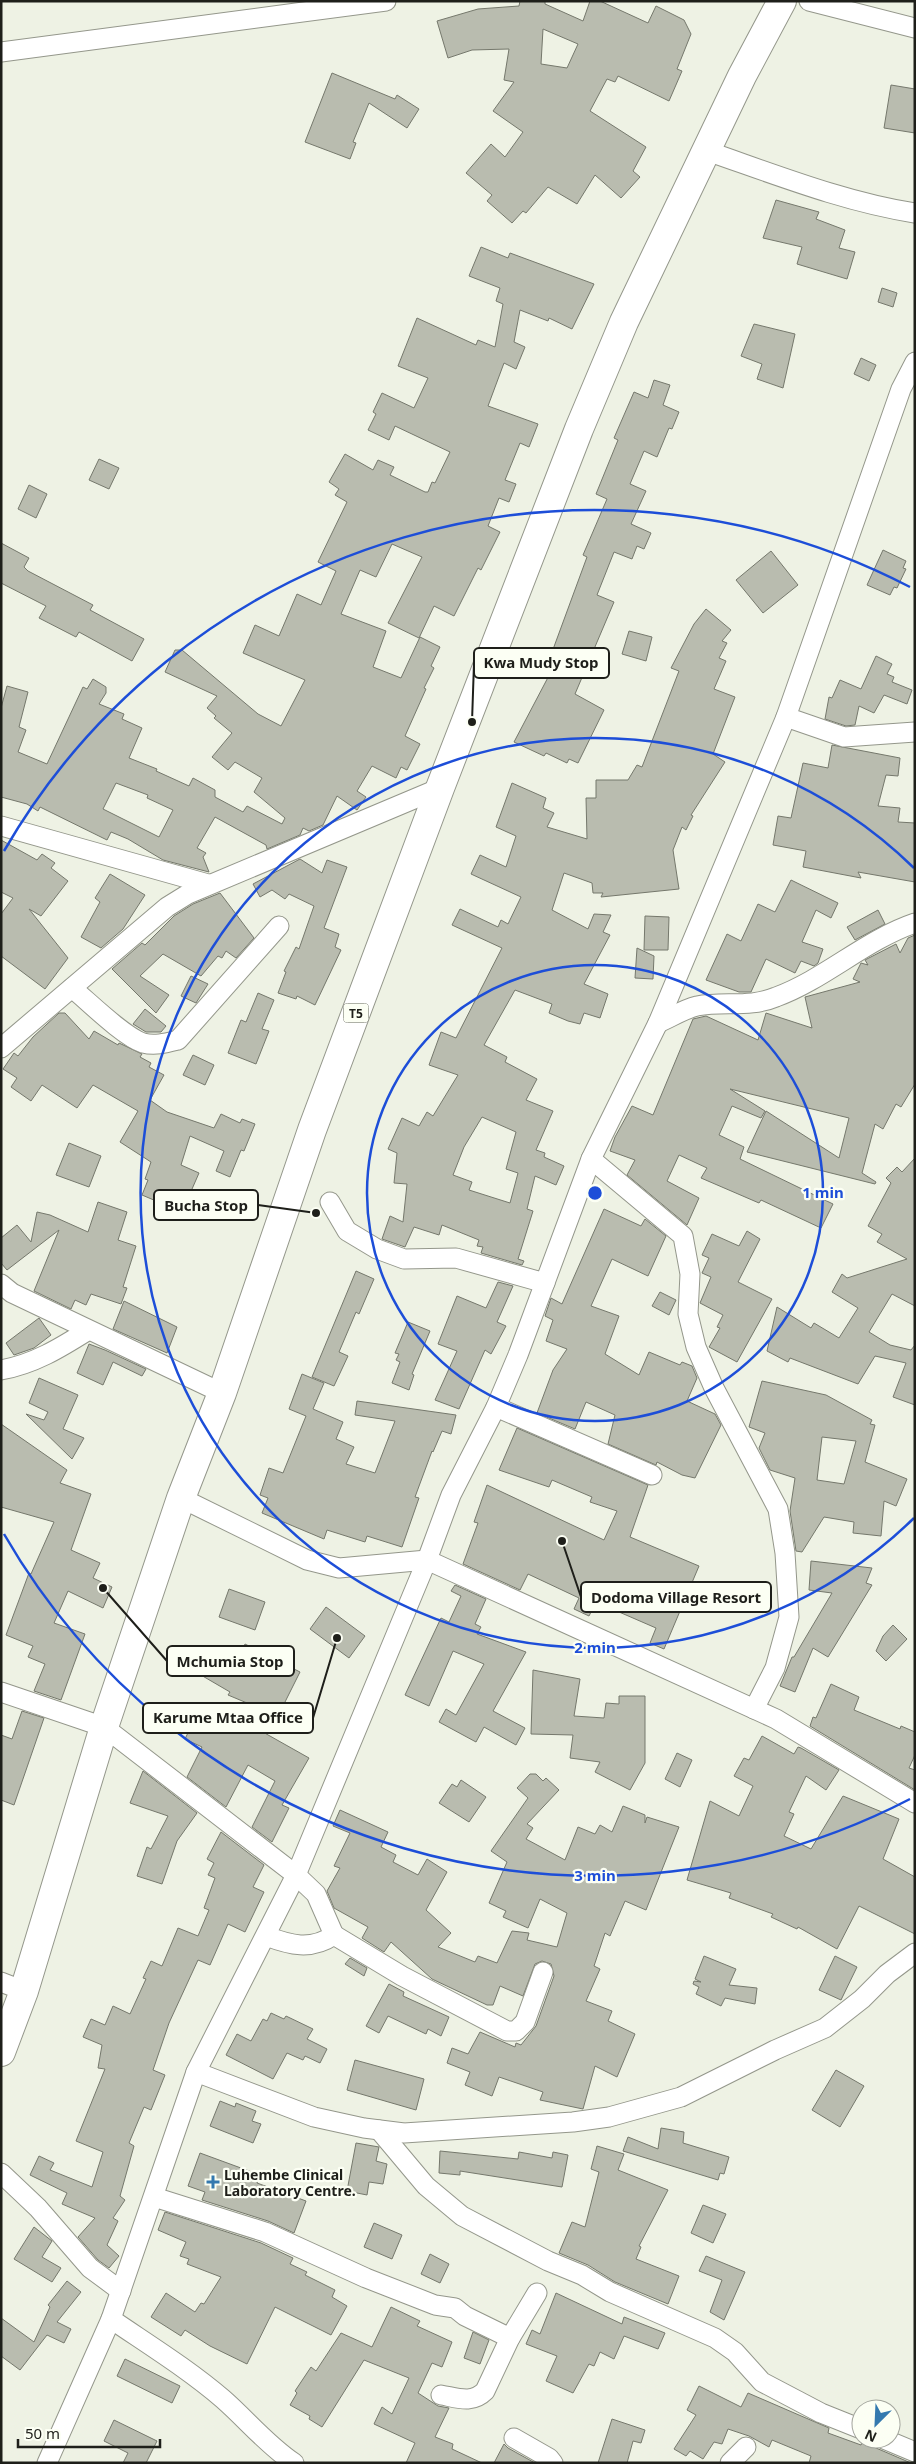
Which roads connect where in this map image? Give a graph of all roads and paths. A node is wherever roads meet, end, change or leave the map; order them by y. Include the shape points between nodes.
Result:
1 (386, 1) edge
2 (782, 1) edge
3 (809, 1) edge
4 (915, 28) edge
5 (1, 52) edge
6 (706, 151) junction
7 (915, 213) edge
8 (915, 362) edge
9 (786, 717) junction
10 (915, 732) edge
11 (440, 788) junction
12 (1, 826) edge
13 (208, 884) junction
14 (915, 924) edge
15 (279, 926) dead end
16 (72, 988) junction
17 (658, 1023) junction
18 (1, 1048) edge
19 (591, 1159) junction
20 (330, 1202) dead end
21 (545, 1283) junction
22 (1, 1284) edge
23 (88, 1331) junction
24 (1, 1370) edge
25 (222, 1393) junction
26 (496, 1407) junction
27 (652, 1475) dead end
28 (181, 1498) junction
29 (427, 1560) junction
30 (1, 1692) edge
31 (754, 1709) junction
32 (104, 1726) junction
33 (915, 1803) edge
34 (296, 1875) junction
35 (334, 1935) junction
36 (266, 1936) junction
37 (915, 1953) edge
38 (543, 1972) dead end
39 (12, 1986) edge
40 (1, 2052) edge
41 (196, 2072) junction
42 (379, 2130) junction
43 (1, 2173) edge
44 (154, 2197) junction
45 (121, 2291) junction
46 (537, 2293) dead end
47 (112, 2319) junction
48 (510, 2338) junction
49 (441, 2395) dead end
50 (851, 2425) edge
51 (514, 2438) dead end
52 (901, 2446) edge
53 (746, 2447) dead end
54 (915, 2452) edge
55 (47, 2463) edge
56 (294, 2463) edge
57 (553, 2463) edge
58 (730, 2463) edge

1 - 5 street
2 - 6 highway, T5
3 - 4 street
6 - 7 street via 870,204
6 - 11 highway, T5 via 624,322 594,393
8 - 9 street via 901,389
9 - 10 street via 844,737
9 - 17 street
11 - 13 street
11 - 25 highway, T5 via 312,1130
12 - 13 street
13 - 16 street via 167,907
14 - 17 street via 774,998 755,1004 696,1006
15 - 16 street via 178,1040 143,1043
16 - 18 street
17 - 19 street
19 - 21 street
19 - 31 street via 683,1236 690,1274 688,1314 696,1347 778,1509 785,1553 789,1617 775,1668
20 - 21 street via 347,1231 377,1249 404,1259 456,1258
21 - 26 street
22 - 23 street via 12,1293
23 - 24 street via 49,1354
23 - 25 street
25 - 28 highway, T5
26 - 27 street
26 - 29 street via 451,1495
28 - 29 street via 306,1560 339,1568
28 - 32 highway, T5
29 - 31 street
29 - 34 street
30 - 32 street
31 - 33 street
32 - 34 street
32 - 39 highway, T5
34 - 35 street via 316,1894
34 - 36 street
35 - 36 street via 324,1942 294,1946
35 - 38 street via 402,1976 507,2031 516,2031 525,2022
36 - 41 street
37 - 42 street via 825,2028 702,2088 658,2105 573,2122 404,2132
39 - 40 highway, T5
41 - 42 street via 314,2117
41 - 44 street
42 - 50 street via 426,2186 462,2216 548,2261 582,2274 610,2292 715,2338 735,2352 762,2382
43 - 45 street via 38,2208 90,2268
44 - 45 street
44 - 48 street via 265,2232 375,2282 435,2305 455,2308
45 - 47 street
46 - 48 street
47 - 55 street
47 - 56 street via 174,2360
48 - 49 street via 485,2391 478,2398 469,2400
51 - 57 street
52 - 54 street
53 - 58 street

